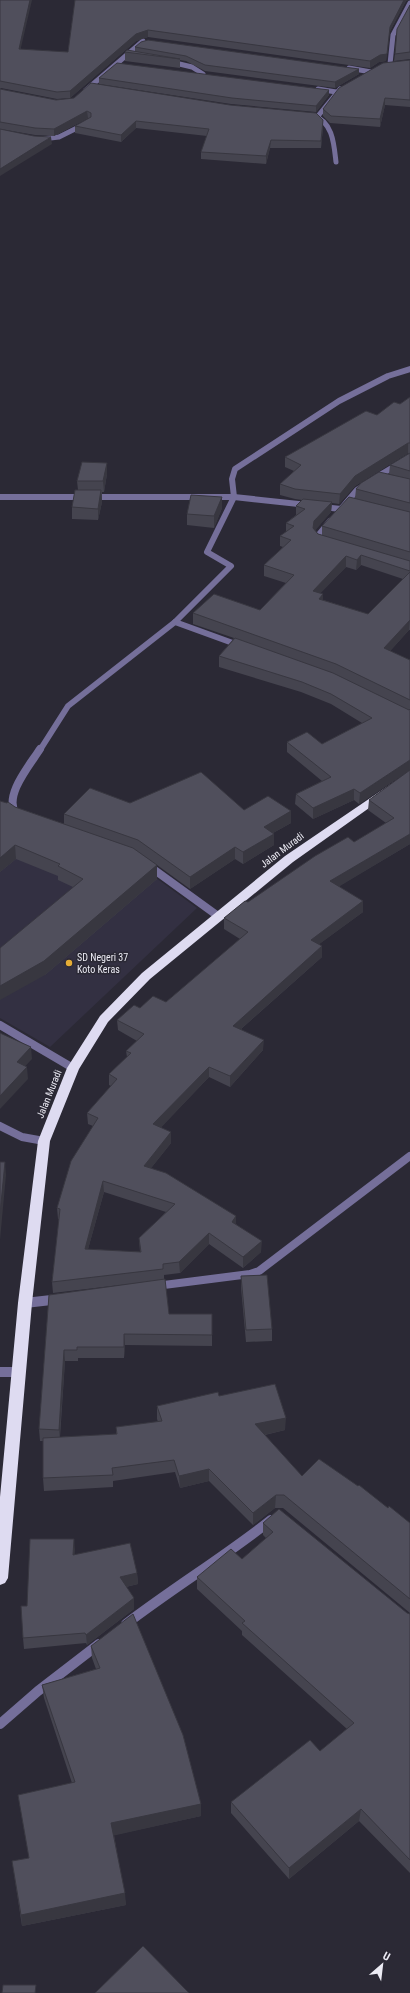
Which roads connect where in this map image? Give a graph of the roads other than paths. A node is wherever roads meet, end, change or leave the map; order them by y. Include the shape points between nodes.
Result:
1 (410, 3) edge
2 (404, 11) junction
3 (410, 12) edge
4 (148, 40) edge
5 (127, 55) junction
6 (134, 56) edge
7 (162, 61) edge
8 (115, 64) junction
9 (397, 64) edge
10 (122, 65) edge
11 (340, 67) edge
12 (192, 74) edge
13 (203, 74) junction
14 (210, 75) edge
15 (360, 78) edge
16 (348, 85) edge
17 (89, 86) junction
18 (97, 87) edge
19 (312, 88) edge
20 (336, 92) junction
21 (81, 95) edge
22 (310, 116) edge
23 (318, 116) junction
24 (88, 122) edge
25 (35, 139) edge
26 (336, 162) dead end
27 (410, 369) edge
28 (401, 371) junction
29 (410, 376) edge
30 (410, 457) edge
31 (0, 497) edge
32 (234, 497) junction
33 (346, 502) junction
34 (354, 504) edge
35 (341, 509) junction
36 (329, 544) edge
37 (175, 622) junction
38 (246, 648) edge
39 (410, 774) edge
40 (24, 818) edge
41 (142, 861) edge
42 (218, 916) junction
43 (0, 1025) edge
44 (73, 1068) junction
45 (0, 1126) edge
46 (44, 1141) junction
47 (410, 1156) edge
48 (149, 1287) edge
49 (71, 1297) edge
50 (25, 1303) junction
51 (0, 1372) edge
52 (18, 1372) junction
53 (279, 1513) edge
54 (2, 1546) edge
55 (0, 1578) edge
56 (118, 1630) edge
57 (106, 1639) edge
58 (0, 1724) edge

1 - 2 street
2 - 3 street
2 - 9 street via 393,35 388,64
4 - 5 street
5 - 6 street
5 - 8 street
7 - 13 street via 192,67
8 - 10 street
8 - 17 street
11 - 15 street via 374,70
12 - 13 street
13 - 14 street
16 - 20 street
17 - 18 street
17 - 21 street
19 - 20 street
20 - 23 street
22 - 23 street
23 - 26 street via 331,130
24 - 25 street via 55,140
27 - 28 street
28 - 29 street
28 - 32 street via 327,407 235,469 232,480
30 - 33 street via 381,478 357,490
31 - 32 street
32 - 35 street
32 - 37 street via 207,552 211,557 231,566
33 - 34 street
33 - 35 street
35 - 36 street via 317,537
37 - 38 street
37 - 40 street via 68,706 14,792 13,810
39 - 42 highway, Jalan Muradi via 289,859
41 - 42 street
42 - 44 highway, Jalan Muradi via 146,976 110,1014
43 - 44 street
44 - 46 highway, Jalan Muradi
45 - 46 street via 22,1137
46 - 50 highway, Jalan Muradi
47 - 48 street via 259,1271
49 - 50 street
50 - 52 highway, Jalan Muradi
51 - 52 street
52 - 54 highway, Jalan Muradi
53 - 56 street via 233,1550 156,1601
54 - 55 highway, Jalan Muradi
57 - 58 street

